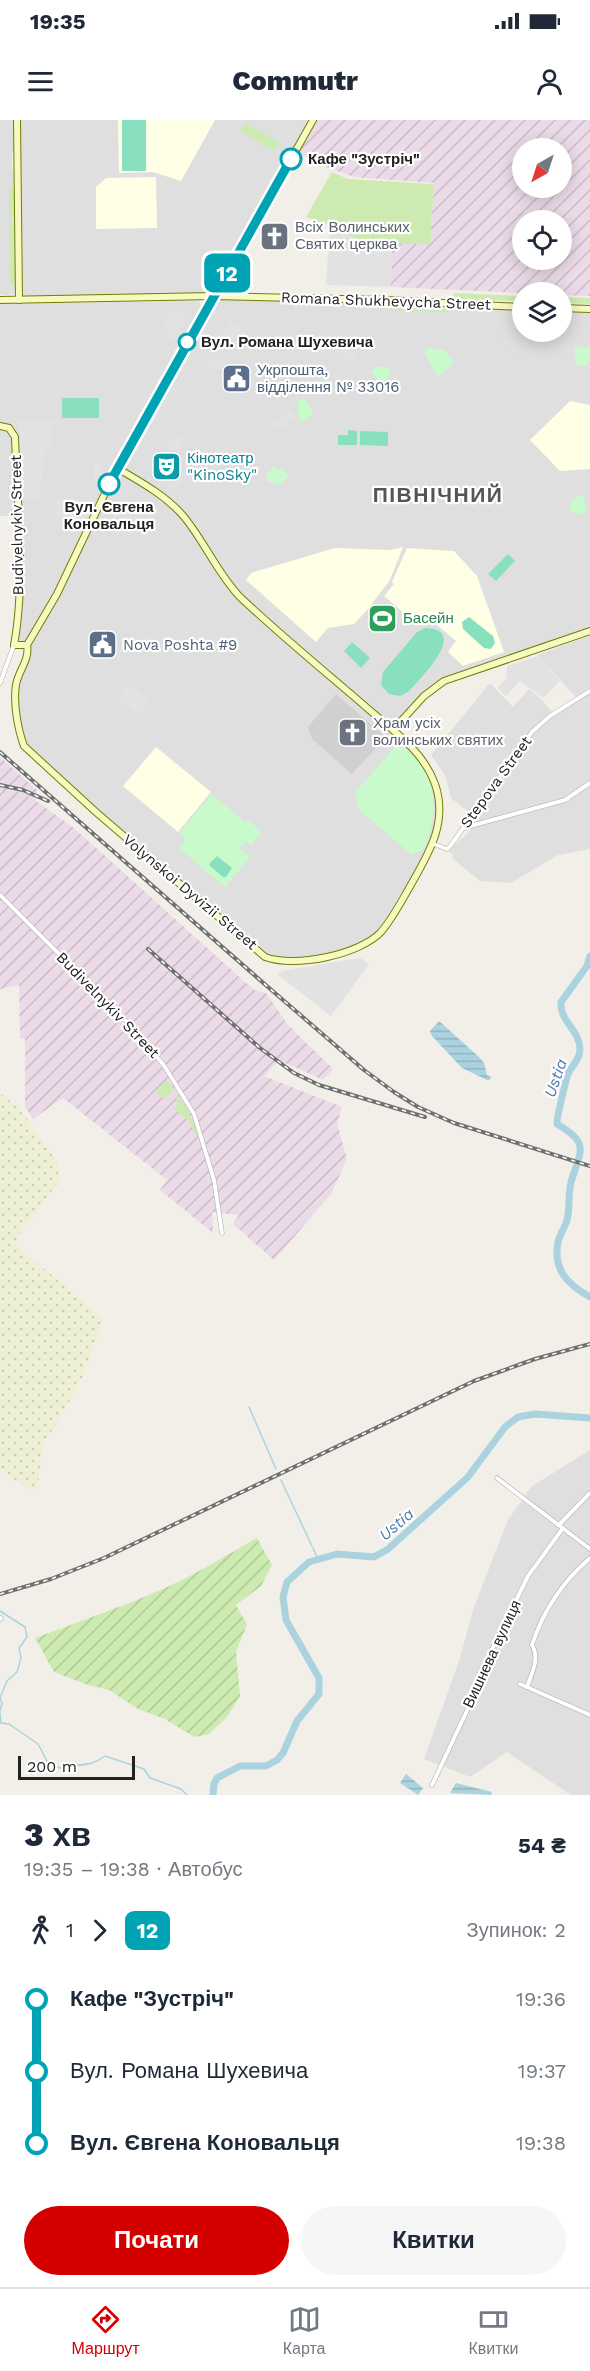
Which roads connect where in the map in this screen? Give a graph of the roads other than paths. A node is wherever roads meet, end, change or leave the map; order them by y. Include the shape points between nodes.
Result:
1 (17, 120) edge
2 (312, 120) edge
3 (214, 296) junction
4 (0, 300) edge
5 (19, 300) junction
6 (512, 306) edge
7 (572, 308) edge
8 (590, 309) edge
9 (0, 426) edge
10 (117, 468) junction
11 (590, 632) edge
12 (14, 645) junction
13 (27, 645) junction
14 (0, 682) edge
15 (590, 691) edge
16 (393, 730) junction
17 (590, 783) edge
18 (463, 828) junction
19 (434, 844) junction
20 (0, 895) edge
21 (222, 1233) dead end
22 (497, 1478) dead end
23 (590, 1493) edge
24 (561, 1526) junction
25 (590, 1549) edge
26 (590, 1558) edge
27 (520, 1684) dead end
28 (527, 1687) junction
29 (590, 1715) edge
30 (432, 1785) dead end

1 - 5 street
2 - 3 street, Volynskoi Dyvizii Street
3 - 5 street, Romana Shukhevycha Street
3 - 6 street, Romana Shukhevycha Street
3 - 10 street, Volynskoi Dyvizii Street
4 - 5 street, Romana Shukhevycha Street
7 - 8 street
9 - 12 street, Budivelnykiv Street via 9,428 15,436 20,583
10 - 13 street, Volynskoi Dyvizii Street via 57,594
10 - 16 street via 175,507 238,596
11 - 16 street via 444,681 424,696
12 - 13 street
12 - 14 street, Budivelnykiv Street
13 - 19 street, Volynskoi Dyvizii Street via 29,653 16,683 24,746 266,957 283,962 313,959 371,940 391,919
15 - 18 street, Stepova Street via 532,732
16 - 19 street via 424,762 436,785 439,816
17 - 18 street via 565,800
18 - 19 street, Stepova Street via 447,849
20 - 21 street, Budivelnykiv Street via 137,1032 165,1066 194,1114 214,1180
22 - 24 street
23 - 24 street, Вишнева вулиця
24 - 25 street
24 - 30 street, Вишнева вулиця via 528,1576
26 - 28 street via 573,1571 537,1630 532,1645 535,1666
27 - 28 street
28 - 29 street

